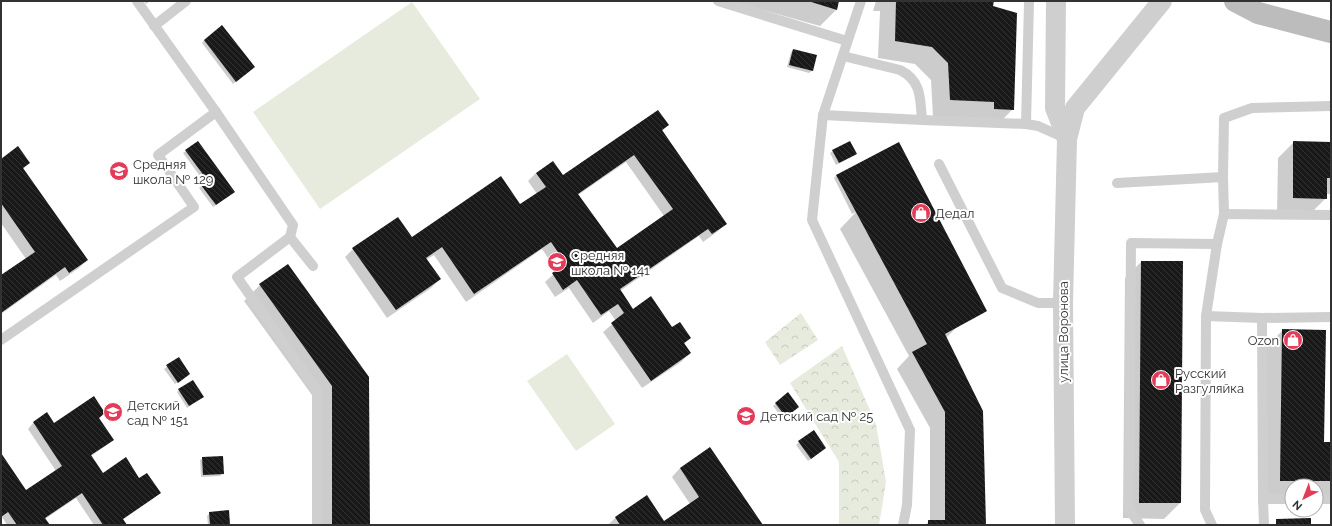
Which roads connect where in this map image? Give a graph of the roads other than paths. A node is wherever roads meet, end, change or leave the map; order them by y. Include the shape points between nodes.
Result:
1 (136, 1) edge
2 (186, 1) edge
3 (718, 1) edge
4 (860, 1) edge
5 (1029, 1) edge
6 (1056, 1) edge
7 (1162, 1) edge
8 (1235, 1) edge
9 (154, 26) junction
10 (1331, 32) edge
11 (847, 41) junction
12 (843, 56) junction
13 (1331, 106) edge
14 (216, 112) junction
15 (824, 115) junction
16 (922, 120) junction
17 (1026, 124) junction
18 (1067, 139) junction
19 (939, 164) dead end
20 (1223, 177) junction
21 (1117, 183) dead end
22 (1224, 214) junction
23 (1331, 215) edge
24 (290, 237) junction
25 (1217, 244) junction
26 (313, 266) dead end
27 (1062, 303) junction
28 (1206, 316) junction
29 (1331, 317) edge
30 (1262, 318) junction
31 (1, 340) edge
32 (1263, 499) junction
33 (1284, 499) edge
34 (317, 525) edge
35 (903, 525) edge
36 (1065, 525) edge
37 (1140, 525) edge
38 (1212, 525) edge
39 (1264, 525) edge

1 - 9 lane
2 - 9 lane
3 - 11 lane
4 - 11 lane
5 - 17 lane
6 - 18 street, улица Воронова via 1055,108
7 - 18 street, улица Воронова via 1075,108
8 - 10 main road via 1258,13
9 - 14 lane
11 - 12 lane
12 - 15 lane
12 - 16 lane via 905,72 919,90
13 - 20 lane via 1252,108 1224,118
14 - 24 lane via 293,224
14 - 31 lane via 158,156 194,207
15 - 16 lane
15 - 35 lane via 812,220 910,430 907,505
16 - 17 lane
17 - 18 lane via 1038,126
18 - 27 street, улица Воронова
19 - 27 lane via 1002,288 1038,303
20 - 21 lane
20 - 22 lane
22 - 23 lane
22 - 25 lane
24 - 26 lane
24 - 34 lane via 237,278 317,391
25 - 28 lane
25 - 37 lane via 1131,243 1129,509
27 - 36 street, улица Воронова
28 - 30 lane
28 - 38 lane via 1205,510
29 - 30 lane
30 - 32 lane
32 - 33 lane
32 - 39 lane

